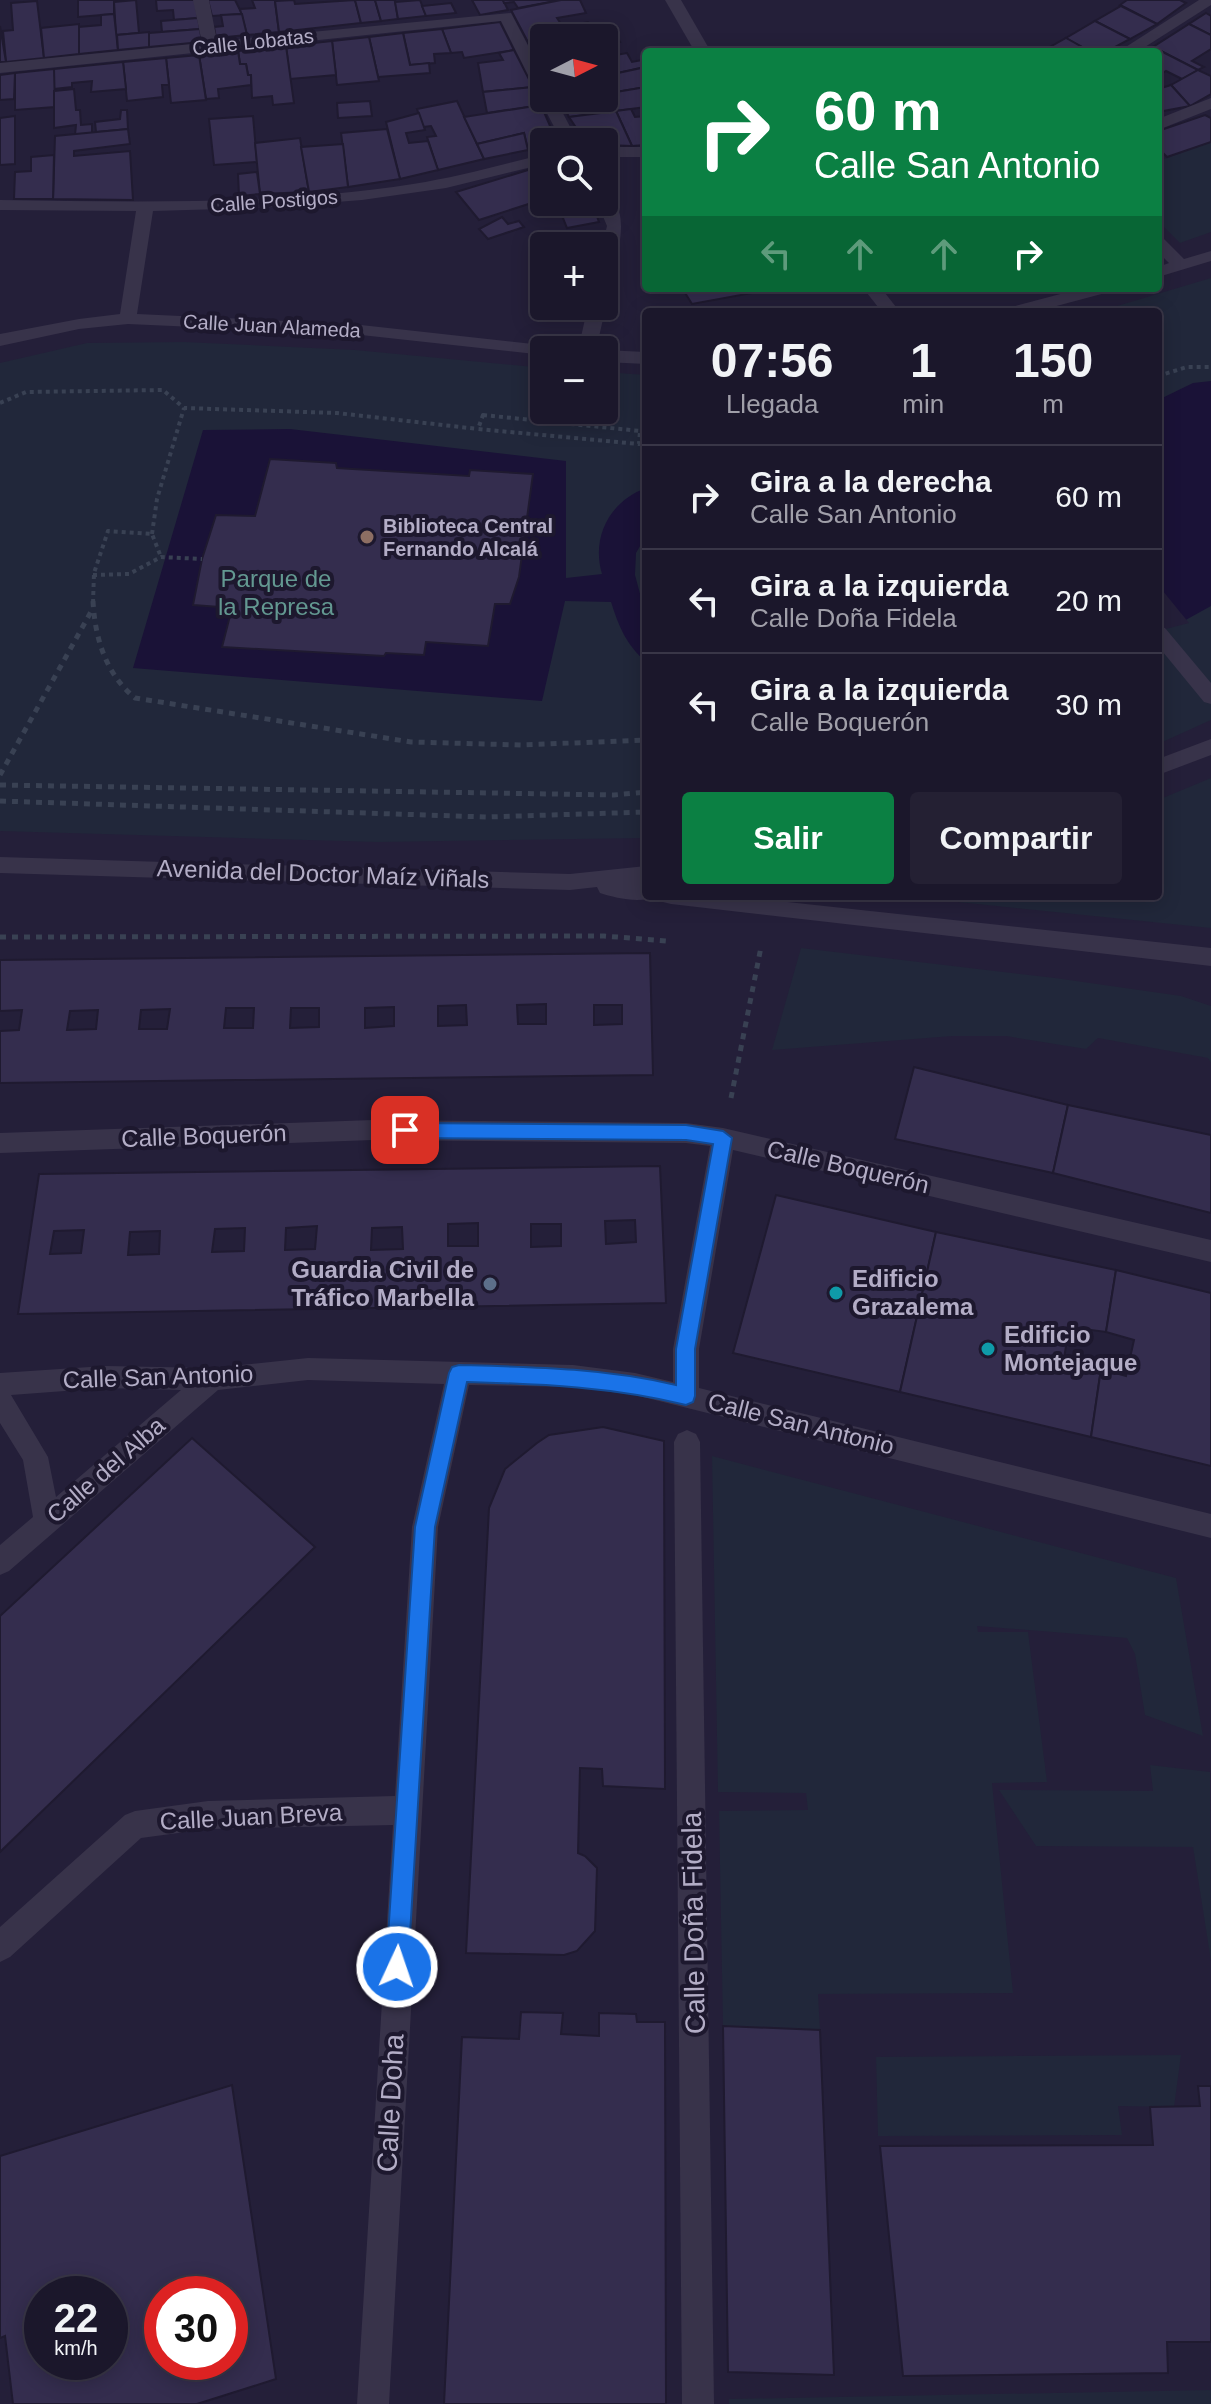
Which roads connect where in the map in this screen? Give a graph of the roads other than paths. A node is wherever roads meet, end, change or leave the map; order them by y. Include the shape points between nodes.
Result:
1 (201, 0) edge
2 (460, 0) edge
3 (673, 0) edge
4 (1209, 0) edge
5 (469, 20) junction
6 (210, 46) junction
7 (701, 48) edge
8 (1132, 48) edge
9 (530, 63) edge
10 (0, 68) edge
11 (1211, 103) edge
12 (1162, 123) edge
13 (618, 152) edge
14 (642, 152) edge
15 (530, 162) edge
16 (0, 205) edge
17 (145, 207) junction
18 (1162, 247) edge
19 (1211, 256) edge
20 (1181, 265) junction
21 (1162, 271) edge
22 (875, 292) edge
23 (1088, 292) edge
24 (888, 308) edge
25 (1029, 308) edge
26 (128, 319) junction
27 (0, 340) edge
28 (530, 348) edge
29 (618, 357) edge
30 (642, 358) edge
31 (1162, 638) edge
32 (1211, 697) edge
33 (1211, 747) edge
34 (1162, 765) edge
35 (0, 865) edge
36 (642, 874) edge
37 (570, 882) junction
38 (642, 891) edge
39 (700, 900) edge
40 (1211, 957) edge
41 (723, 1138) junction
42 (0, 1143) edge
43 (1211, 1251) edge
44 (459, 1373) junction
45 (212, 1379) junction
46 (0, 1384) edge
47 (686, 1396) junction
48 (0, 1400) edge
49 (687, 1442) dead end
50 (47, 1521) junction
51 (1211, 1526) edge
52 (0, 1562) edge
53 (406, 1810) junction
54 (0, 1947) edge
55 (373, 2404) edge
56 (698, 2404) edge

1 - 6 street
2 - 5 street
3 - 7 street
4 - 8 street
5 - 6 street, Calle Lobatas
5 - 9 street, Calle Lobatas via 506,16
6 - 10 street, Calle Lobatas
11 - 12 street
13 - 14 street
15 - 17 street, Calle Postigos via 414,189
16 - 17 street, Calle Postigos
17 - 26 street
18 - 20 street
19 - 20 street
20 - 21 street
22 - 24 street
23 - 25 street
26 - 27 street, Calle Juan Alameda
26 - 28 street, Calle Juan Alameda via 352,329
29 - 30 street
31 - 32 street
33 - 34 street
35 - 37 street, Avenida del Doctor Maíz Viñals
36 - 37 street, Avenida del Doctor Maíz Viñals
37 - 38 street
39 - 40 street
41 - 42 street, Calle Boquerón via 686,1133 373,1130
41 - 43 street, Calle Boquerón
41 - 47 street via 686,1349
44 - 45 street, Calle San Antonio via 308,1369
44 - 47 street, Calle San Antonio via 573,1376
44 - 53 street, Calle Doha via 425,1527
45 - 46 street, Calle San Antonio via 105,1377
45 - 50 street, Calle del Alba
47 - 51 street, Calle San Antonio
48 - 50 street via 35,1457
49 - 56 street, Calle Doña Fidela
50 - 52 street, Calle del Alba
53 - 54 street, Calle Juan Breva via 208,1815 135,1825
53 - 55 street, Calle Doha

